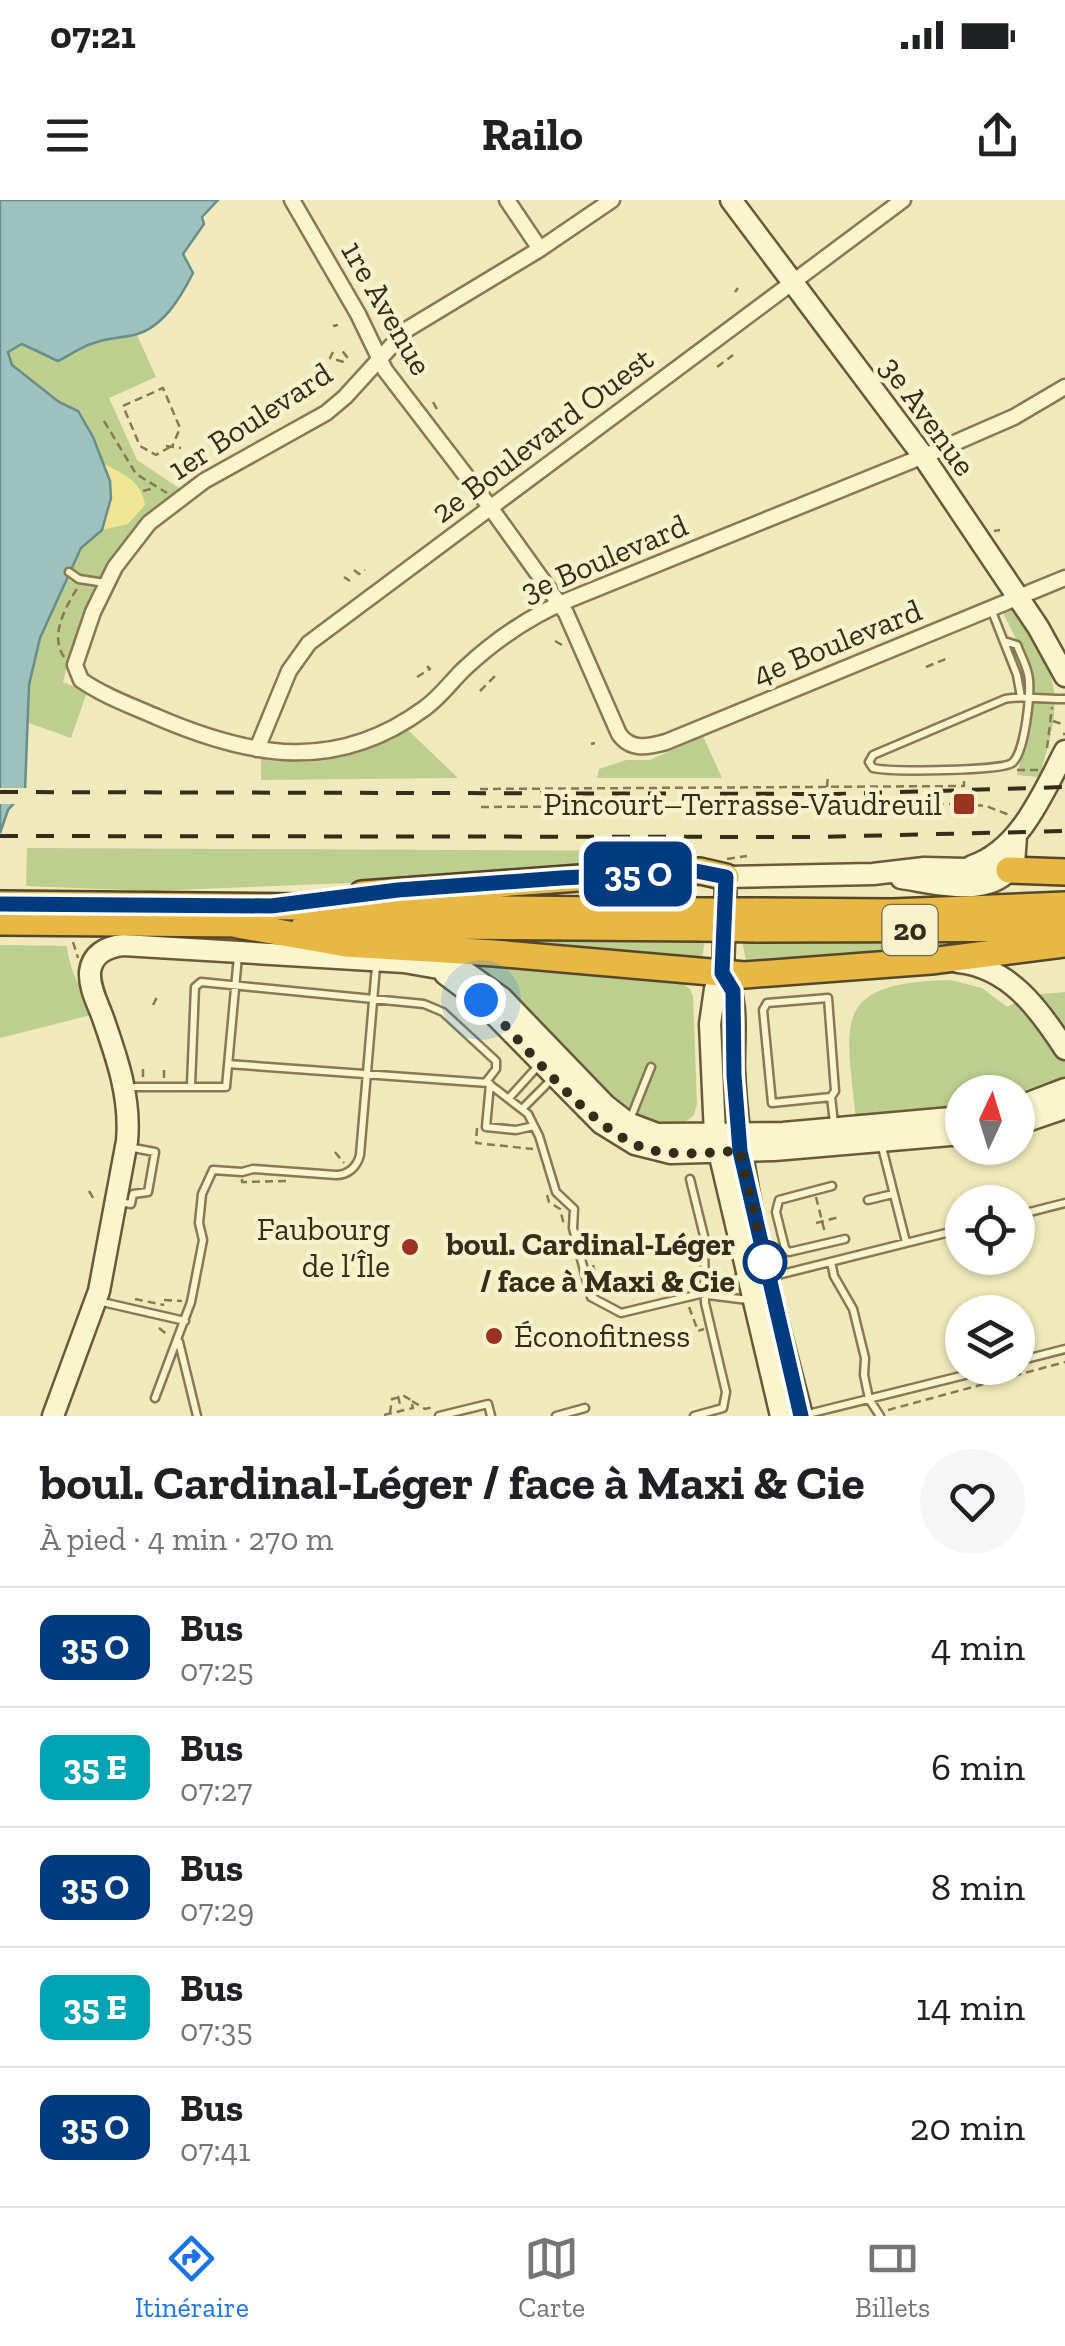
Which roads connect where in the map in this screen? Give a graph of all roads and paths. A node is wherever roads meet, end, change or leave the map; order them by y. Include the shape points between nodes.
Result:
1 (292, 200) edge
2 (507, 200) edge
3 (612, 200) edge
4 (730, 200) edge
5 (903, 200) edge
6 (540, 249) junction
7 (793, 282) junction
8 (398, 336) junction
9 (340, 348) dead end
10 (333, 352) dead end
11 (733, 355) dead end
12 (380, 357) junction
13 (717, 367) dead end
14 (419, 368) dead end
15 (1065, 387) edge
16 (433, 402) dead end
17 (439, 413) dead end
18 (104, 421) dead end
19 (169, 447) junction
20 (181, 448) dead end
21 (923, 456) junction
22 (155, 487) junction
23 (143, 491) dead end
24 (178, 496) junction
25 (490, 507) junction
26 (354, 570) dead end
27 (365, 570) dead end
28 (69, 572) dead end
29 (344, 577) dead end
30 (1065, 578) edge
31 (350, 581) dead end
32 (107, 584) junction
33 (78, 587) dead end
34 (1016, 598) junction
35 (559, 604) junction
36 (991, 609) junction
37 (578, 638) junction
38 (558, 643) dead end
39 (948, 658) dead end
40 (72, 666) junction
41 (427, 666) dead end
42 (926, 667) dead end
43 (497, 674) dead end
44 (1065, 676) edge
45 (417, 677) dead end
46 (480, 691) dead end
47 (1024, 698) junction
48 (1065, 699) edge
49 (1052, 705) dead end
50 (1052, 720) junction
51 (1065, 725) edge
52 (1060, 743) edge
53 (628, 744) joint
54 (257, 749) junction
55 (1015, 770) dead end
56 (1045, 770) dead end
57 (828, 774) dead end
58 (964, 776) dead end
59 (908, 777) dead end
60 (899, 788) junction
61 (480, 789) dead end
62 (827, 789) junction
63 (481, 807) dead end
64 (1015, 826) junction
65 (965, 869) junction
66 (1009, 870) junction
67 (1065, 872) edge
68 (873, 874) junction
69 (726, 877) junction
70 (1065, 905) edge
71 (271, 906) junction
72 (4, 913) edge
73 (703, 920) junction
74 (756, 920) junction
75 (232, 924) junction
76 (1065, 928) edge
77 (74, 943) dead end
78 (1065, 944) edge
79 (84, 946) dead end
80 (238, 951) junction
81 (377, 960) junction
82 (931, 960) junction
83 (722, 973) junction
84 (235, 984) junction
85 (157, 998) dead end
86 (374, 999) junction
87 (153, 1004) dead end
88 (1065, 1049) edge
89 (228, 1064) junction
90 (554, 1064) junction
91 (143, 1066) dead end
92 (164, 1066) dead end
93 (651, 1066) dead end
94 (367, 1073) junction
95 (164, 1078) dead end
96 (134, 1082) junction
97 (488, 1083) junction
98 (191, 1085) junction
99 (1065, 1090) edge
100 (508, 1098) junction
101 (831, 1098) junction
102 (1035, 1101) edge
103 (522, 1108) junction
104 (1065, 1108) edge
105 (1035, 1118) edge
106 (945, 1119) edge
107 (628, 1123) junction
108 (477, 1125) dead end
109 (534, 1126) junction
110 (834, 1129) junction
111 (945, 1136) edge
112 (881, 1142) junction
113 (739, 1143) junction
114 (716, 1144) junction
115 (126, 1147) junction
116 (774, 1150) junction
117 (336, 1152) dead end
118 (535, 1156) dead end
119 (350, 1157) dead end
120 (345, 1164) junction
121 (337, 1168) dead end
122 (690, 1179) dead end
123 (832, 1186) dead end
124 (545, 1189) dead end
125 (89, 1191) dead end
126 (893, 1194) junction
127 (816, 1196) dead end
128 (750, 1198) junction
129 (868, 1200) dead end
130 (95, 1202) dead end
131 (117, 1202) junction
132 (1065, 1203) edge
133 (1035, 1211) edge
134 (840, 1218) dead end
135 (822, 1222) junction
136 (816, 1223) dead end
137 (566, 1233) dead end
138 (945, 1233) edge
139 (845, 1239) dead end
140 (826, 1240) dead end
141 (906, 1243) junction
142 (830, 1262) junction
143 (593, 1265) dead end
144 (746, 1274) junction
145 (769, 1277) junction
146 (607, 1286) dead end
147 (614, 1286) dead end
148 (705, 1295) junction
149 (601, 1296) dead end
150 (659, 1296) dead end
151 (135, 1299) dead end
152 (96, 1300) junction
153 (182, 1301) dead end
154 (753, 1301) junction
155 (635, 1302) dead end
156 (185, 1321) junction
157 (178, 1341) junction
158 (1065, 1350) edge
159 (1035, 1358) edge
160 (1065, 1362) edge
161 (945, 1380) edge
162 (398, 1397) junction
163 (155, 1398) dead end
164 (869, 1399) junction
165 (411, 1400) junction
166 (389, 1406) junction
167 (420, 1406) junction
168 (433, 1407) dead end
169 (413, 1408) junction
170 (585, 1408) dead end
171 (402, 1411) junction
172 (390, 1413) junction
173 (720, 1413) edge
174 (53, 1416) edge
175 (197, 1416) edge
176 (383, 1416) edge
177 (439, 1416) edge
178 (491, 1416) edge
179 (556, 1416) edge
180 (694, 1416) edge
181 (781, 1416) edge
182 (802, 1416) edge
183 (880, 1416) edge
184 (890, 1416) edge

1 - 12 street, 1re Avenue
2 - 6 street
3 - 6 street, 1er Boulevard
4 - 7 street, 3e Avenue
5 - 7 street, 2e Boulevard Ouest
6 - 8 street, 1er Boulevard
7 - 21 street, 3e Avenue
7 - 25 street, 2e Boulevard Ouest
8 - 12 street, 1er Boulevard
8 - 14 lane
9 - 10 path via 344,362 330,358
11 - 13 path
12 - 24 street, 1er Boulevard via 326,413
12 - 25 street, 1re Avenue
15 - 21 street, 3e Boulevard
16 - 17 path
18 - 22 path via 136,474
19 - 19 path via 180,428 163,388 122,406 141,445 156,454
19 - 20 path
21 - 34 street, 3e Avenue
21 - 35 street, 3e Boulevard
22 - 23 path
22 - 24 path
24 - 32 street, 1er Boulevard via 136,536
25 - 35 street, 1re Avenue
25 - 54 street, 2e Boulevard Ouest via 309,643 289,671
26 - 27 path
28 - 32 lane
29 - 31 path
30 - 34 street, 4e Boulevard
32 - 40 street, 1er Boulevard
33 - 40 path via 56,644
34 - 36 street, 4e Boulevard
34 - 44 street, 3e Avenue
35 - 37 street, 1re Avenue
35 - 54 street, 3e Boulevard via 514,627 428,706 379,735 325,752
36 - 47 lane
36 - 53 street, 4e Boulevard via 666,742
37 - 38 lane
37 - 53 street, 1re Avenue
39 - 42 path
40 - 54 street, 3e Boulevard via 88,685 125,703
41 - 45 path
43 - 46 path
47 - 47 lane via 1005,699 873,755 870,765 1008,765 1019,752
47 - 48 lane
49 - 50 path
50 - 51 path
50 - 52 path
52 - 64 street
55 - 56 path
57 - 62 path
58 - 60 path via 964,786
59 - 60 path
60 - 62 path
61 - 62 path
63 - 64 path via 964,804 986,806
64 - 65 street via 990,860
64 - 66 street
65 - 66 street
65 - 68 street
66 - 67 highway
66 - 68 street via 974,886
68 - 69 street
69 - 71 highway via 696,871 561,878
69 - 83 street
70 - 74 highway, 20
71 - 72 highway, 20
71 - 73 highway, 20
72 - 75 highway, 20
73 - 74 highway, 20, bridge
73 - 75 highway, 20
74 - 76 highway, 20
75 - 83 highway via 346,944
77 - 79 path
78 - 82 highway
80 - 81 street
80 - 84 lane
80 - 96 street via 123,945 96,956 92,984
81 - 86 lane
81 - 90 street via 426,964 474,994
82 - 83 highway
82 - 88 street via 977,965 1006,980
83 - 113 street via 733,991
83 - 114 street via 710,1024
84 - 86 lane
84 - 89 lane
84 - 98 lane via 194,987
85 - 87 path
86 - 94 lane
86 - 97 lane via 443,1012 496,1060
89 - 94 lane
89 - 98 lane via 226,1087
90 - 100 lane
90 - 103 lane
90 - 107 street
90 - 114 street via 602,1123 625,1139 659,1151
91 - 96 path
92 - 95 path
93 - 107 lane
94 - 97 lane
94 - 156 lane via 360,1156 343,1175 214,1170 202,1194 203,1240
96 - 98 lane
96 - 115 street
97 - 100 lane
97 - 109 lane via 486,1128
99 - 102 street
100 - 103 lane
101 - 101 lane via 828,998 767,1003 772,1103
101 - 110 lane
103 - 109 lane
104 - 105 street
106 - 110 street
107 - 114 street
108 - 118 path via 476,1143 532,1148
109 - 148 lane via 558,1196 574,1209 591,1297 621,1313
110 - 113 street
111 - 112 street
112 - 116 street
112 - 126 lane
113 - 114 street
113 - 116 street
113 - 128 street
114 - 144 street
115 - 131 street
115 - 131 lane via 156,1152 148,1192 133,1194 131,1204
116 - 128 street via 756,1173
117 - 120 path
119 - 120 path
120 - 121 path
122 - 148 lane via 704,1236
123 - 139 lane via 779,1200 785,1248 793,1253
124 - 137 path
125 - 130 path
126 - 129 lane
126 - 141 lane
127 - 135 path
128 - 145 street
131 - 152 street
132 - 133 lane
134 - 135 path
135 - 136 path
135 - 140 path
138 - 141 lane
141 - 142 lane
142 - 145 lane
142 - 164 lane via 852,1309
143 - 149 path
144 - 148 lane
144 - 154 street
145 - 182 street
146 - 147 path
148 - 154 lane
148 - 173 lane via 726,1392
150 - 155 path
151 - 153 path
152 - 156 lane
152 - 174 street
154 - 181 street
156 - 157 lane
157 - 163 lane
157 - 175 lane
158 - 159 lane
160 - 184 path via 888,1408
161 - 164 lane
162 - 165 path
162 - 166 path
162 - 171 path
164 - 182 lane
164 - 183 lane
165 - 167 path
165 - 169 path
166 - 172 path
166 - 176 path
167 - 168 path
167 - 169 path
169 - 171 path
170 - 179 lane
171 - 172 path
172 - 176 path
173 - 180 lane
177 - 178 lane via 488,1404

